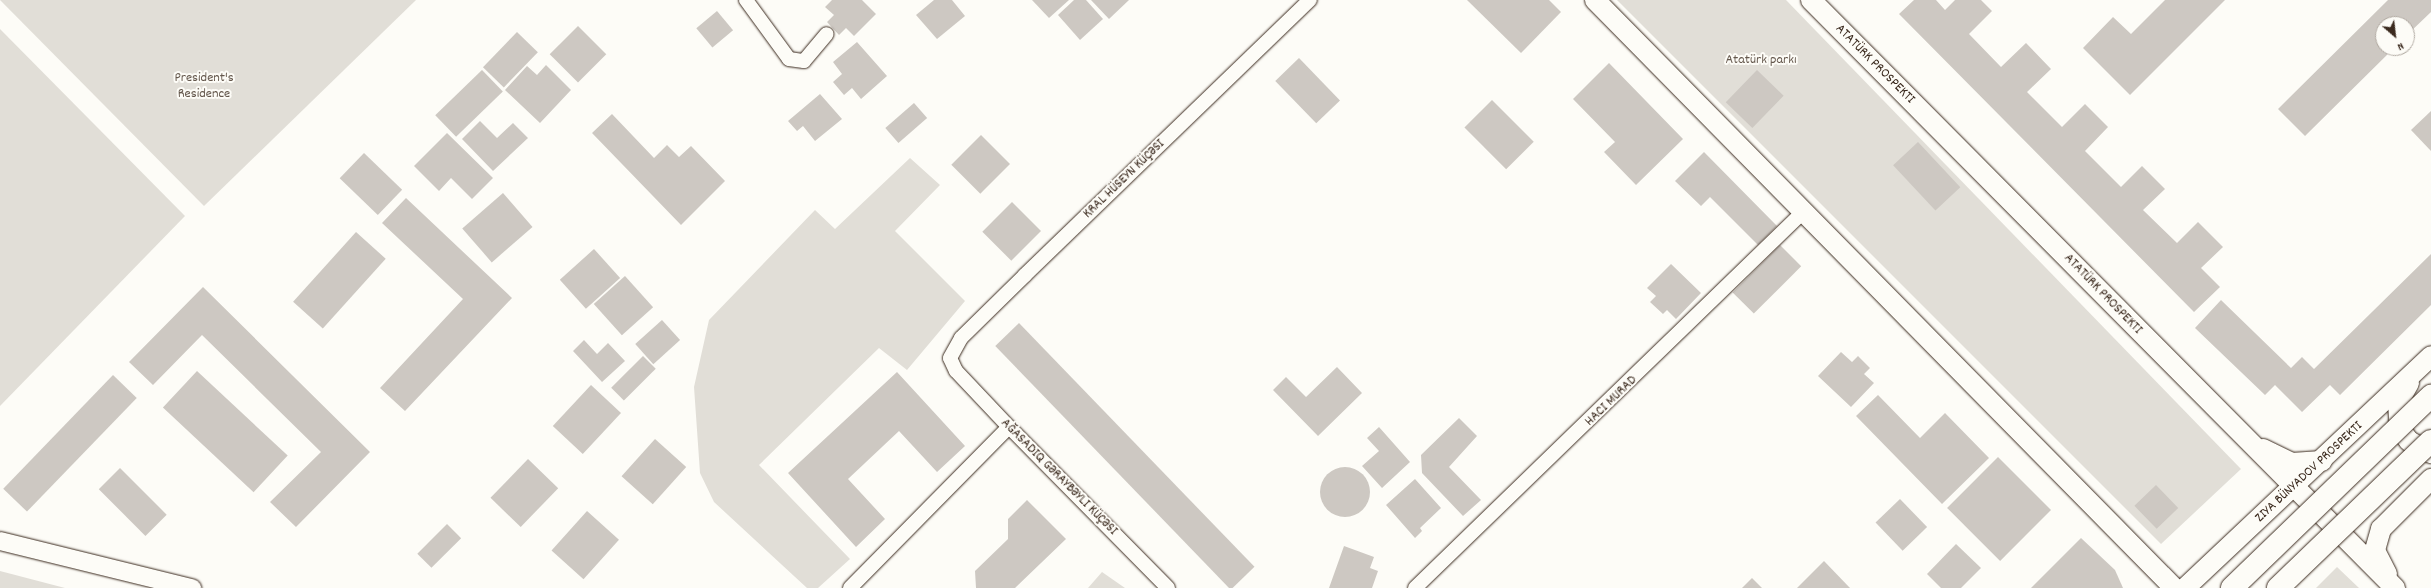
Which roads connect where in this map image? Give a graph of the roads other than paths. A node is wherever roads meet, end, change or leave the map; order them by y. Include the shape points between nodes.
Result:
1 (746, 0) edge
2 (1310, 0) edge
3 (1596, 0) edge
4 (1811, 0) edge
5 (828, 34) dead end
6 (1804, 212) junction
7 (2425, 361) edge
8 (2431, 396) edge
9 (1009, 427) junction
10 (2232, 427) junction
11 (2431, 440) edge
12 (2431, 453) edge
13 (2322, 461) junction
14 (2431, 479) edge
15 (2293, 487) junction
16 (0, 541) edge
17 (192, 588) edge
18 (850, 588) edge
19 (1168, 588) edge
20 (1415, 588) edge
21 (2174, 588) edge
22 (2185, 588) edge
23 (2232, 588) edge
24 (2278, 588) edge
25 (2395, 588) edge
26 (2398, 588) edge

1 - 5 street via 789,59 804,60
2 - 9 street, KRAL HÜSEYN KÜÇƏSI via 961,338 952,350 951,364
3 - 6 main road
4 - 10 main road, ATATÜRK PROSPEKTI
6 - 20 street
6 - 21 main road
7 - 12 main road via 2398,404 2397,415 2400,429 2409,441
7 - 13 main road, ZIYA BÜNYADOV PROSPEKTI
8 - 23 main road, ZIYA BÜNYADOV PROSPEKTI, bridge
9 - 18 street
9 - 19 street
10 - 13 main road via 2275,458 2292,463
10 - 15 main road, ATATÜRK PROSPEKTI
11 - 24 main road, bridge
13 - 15 main road, ZIYA BÜNYADOV PROSPEKTI
14 - 26 main road via 2386,523 2377,538 2379,560
15 - 22 main road, ZIYA BÜNYADOV PROSPEKTI
15 - 25 main road, ATATÜRK PROSPEKTI
16 - 17 street

